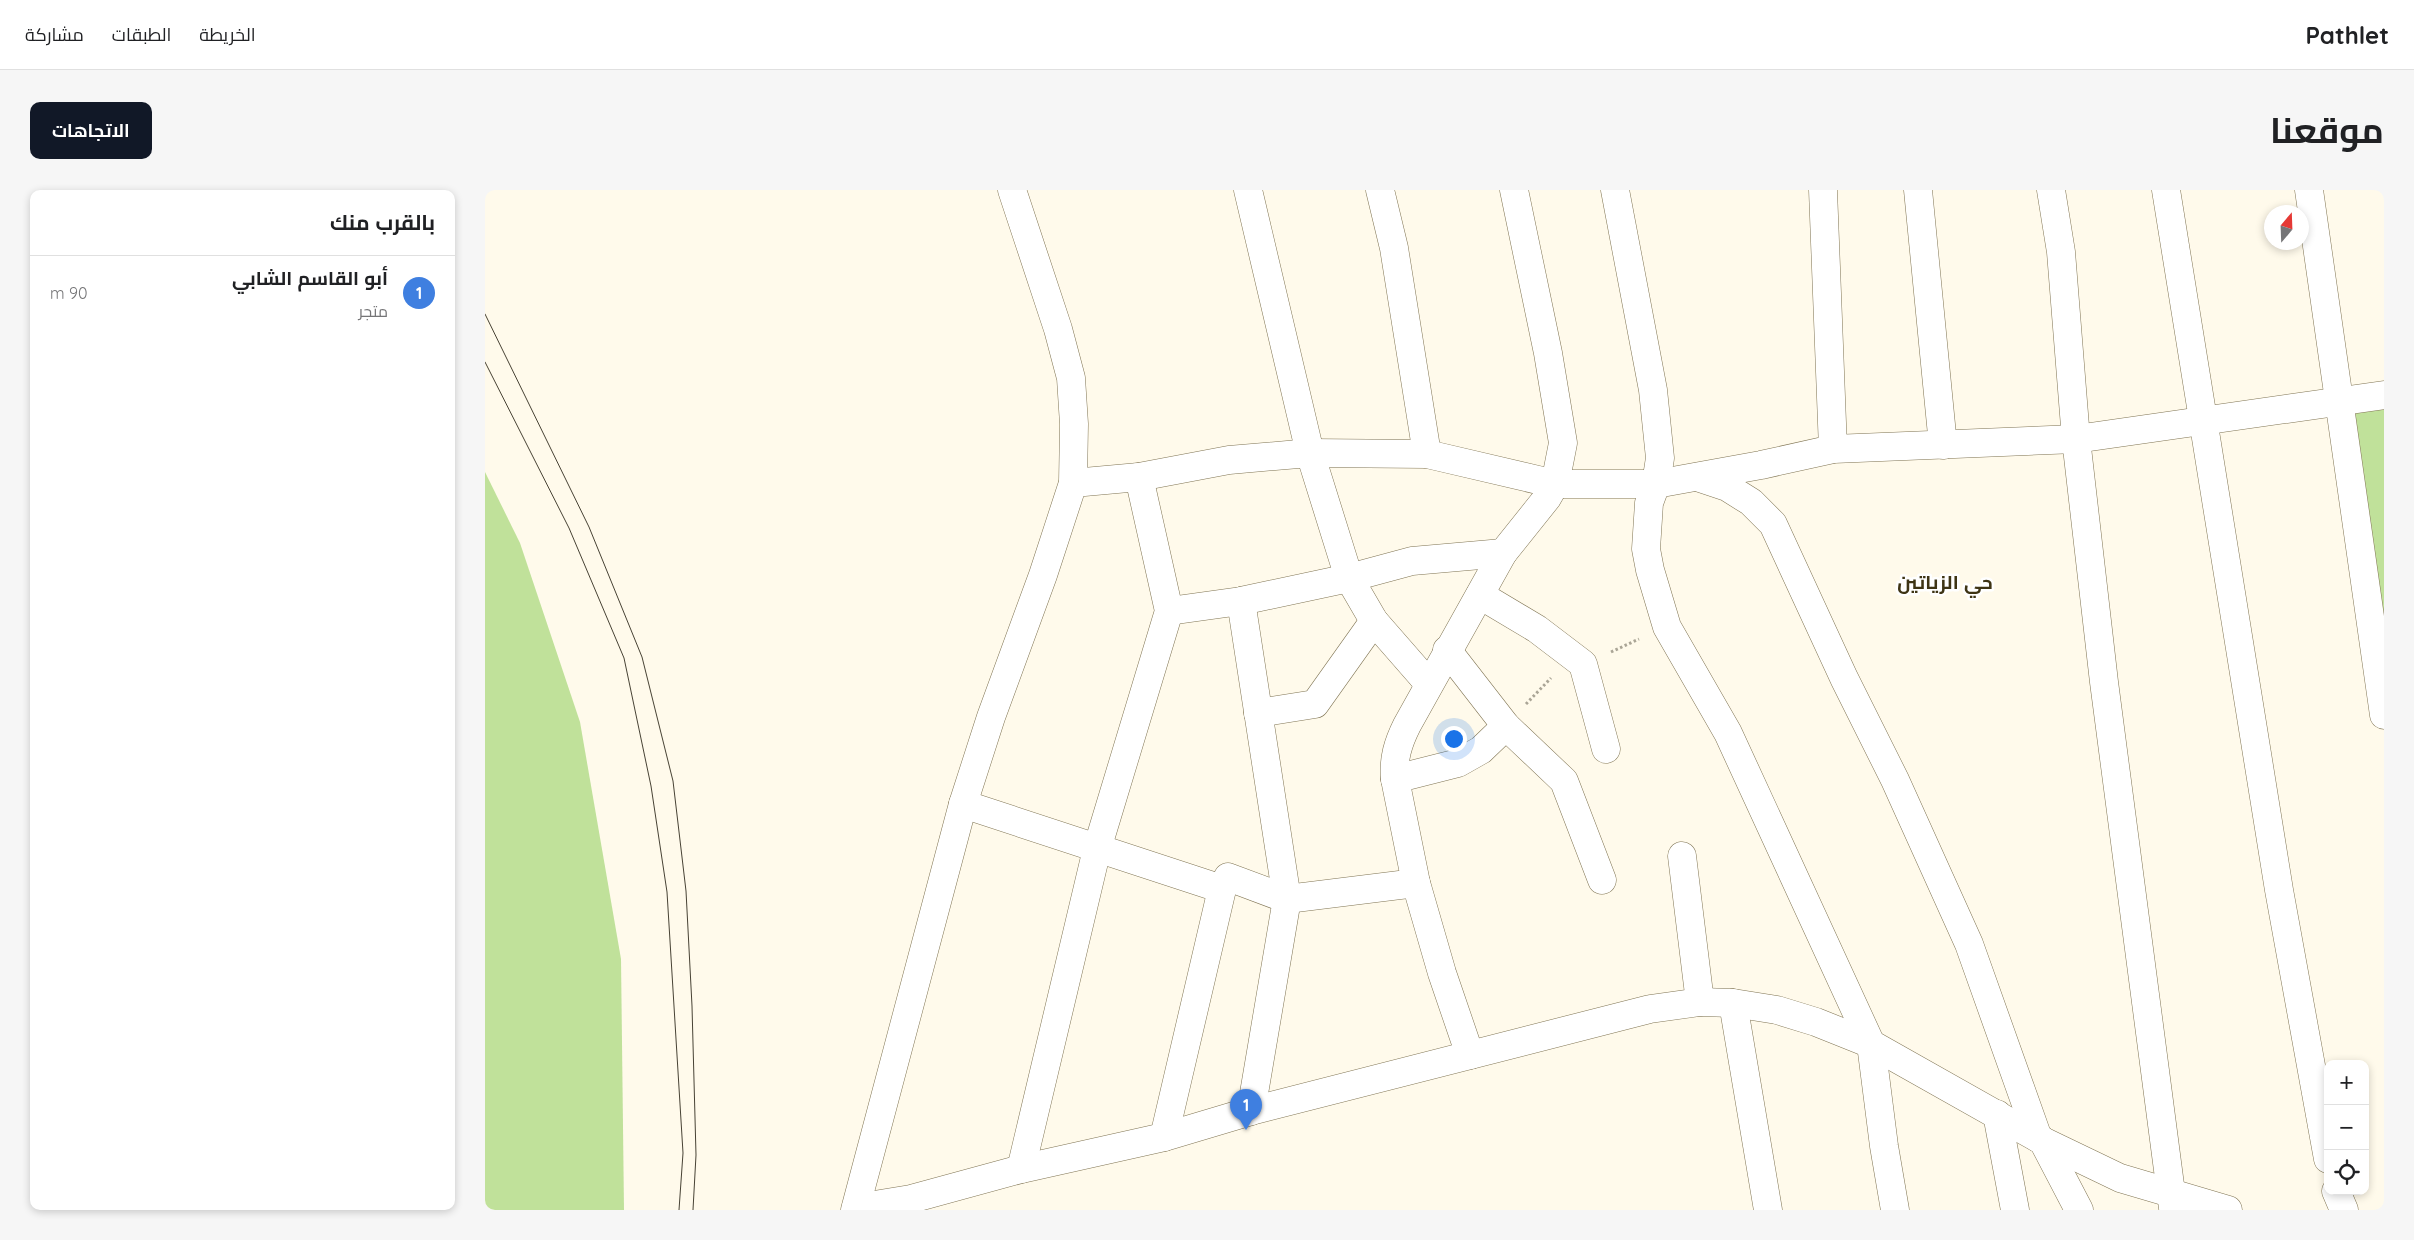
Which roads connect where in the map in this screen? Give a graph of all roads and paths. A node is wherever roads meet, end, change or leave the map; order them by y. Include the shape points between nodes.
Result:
1 (1011, 190) edge
2 (1248, 190) edge
3 (1380, 190) edge
4 (1514, 190) edge
5 (1615, 190) edge
6 (1823, 190) edge
7 (1918, 190) edge
8 (2051, 190) edge
9 (2166, 190) edge
10 (2309, 190) edge
11 (2384, 395) edge
12 (2339, 400) junction
13 (2202, 422) junction
14 (2076, 439) junction
15 (1943, 445) junction
16 (1833, 449) junction
17 (1310, 453) junction
18 (1427, 454) junction
19 (1139, 477) junction
20 (1697, 477) junction
21 (1073, 482) junction
22 (1555, 484) junction
23 (1656, 484) junction
24 (1503, 553) junction
25 (1349, 578) junction
26 (1480, 596) junction
27 (1241, 601) junction
28 (1169, 611) junction
29 (1374, 621) junction
30 (1667, 627) junction
31 (1447, 650) junction
32 (1577, 661) junction
33 (1429, 684) junction
34 (1258, 713) junction
35 (2384, 714) edge
36 (1506, 726) junction
37 (1606, 749) dead end
38 (1395, 779) junction
39 (963, 804) junction
40 (1097, 849) junction
41 (1682, 856) dead end
42 (1602, 880) dead end
43 (1416, 883) junction
44 (1223, 889) junction
45 (1287, 899) junction
46 (1700, 1002) junction
47 (1733, 1004) junction
48 (1871, 1044) junction
49 (1470, 1055) junction
50 (1251, 1112) junction
51 (1997, 1114) junction
52 (1164, 1136) junction
53 (2041, 1139) junction
54 (2326, 1150) edge
55 (1021, 1169) junction
56 (2338, 1195) edge
57 (2173, 1202) edge
58 (855, 1209) edge
59 (1768, 1210) edge
60 (1895, 1210) edge
61 (2015, 1210) edge
62 (2079, 1210) edge
63 (2228, 1210) edge
64 (2344, 1210) edge

1 - 21 street via 1058,329 1071,378
2 - 17 street
3 - 18 street via 1394,248
4 - 22 street via 1563,443
5 - 23 street via 1653,390 1660,458
6 - 16 street
7 - 15 street
8 - 14 street via 2061,252
9 - 13 street
10 - 12 street
11 - 12 street
12 - 13 street
12 - 35 street
13 - 14 street
13 - 54 street via 2279,890
14 - 15 street
14 - 57 street via 2105,691
15 - 16 street
16 - 20 street
17 - 18 street
17 - 19 street via 1229,460
17 - 25 street
18 - 22 street
19 - 21 street
19 - 28 street
20 - 23 street
20 - 53 street via 1727,487 1751,502 1773,524 1969,944
21 - 39 street
22 - 23 street
22 - 24 street
23 - 30 street via 1649,503 1646,549
24 - 25 street via 1412,561
24 - 26 street
25 - 27 street
25 - 29 street
26 - 31 street
26 - 32 street via 1537,629
27 - 28 street
27 - 34 street
28 - 40 street
29 - 33 street
29 - 34 street via 1315,704
30 - 32 path
30 - 48 street via 1728,733
31 - 33 street
31 - 36 street
32 - 36 path
32 - 37 street
33 - 38 street via 1396,751
34 - 45 street
36 - 38 street via 1481,750 1458,763
36 - 42 street via 1564,781
38 - 43 street
39 - 40 street
39 - 58 street
40 - 44 street
40 - 55 street
41 - 46 street
43 - 45 street
43 - 49 street
44 - 45 street via 1228,876
44 - 52 street
45 - 50 street
46 - 47 street
46 - 49 street via 1650,1009
47 - 48 street via 1777,1010
47 - 59 street
48 - 51 street
48 - 60 street via 1883,1146
49 - 50 street
50 - 52 street
51 - 53 street
51 - 61 street
52 - 55 street
53 - 57 street
53 - 62 street
55 - 58 street via 911,1199
56 - 64 street
57 - 63 street

